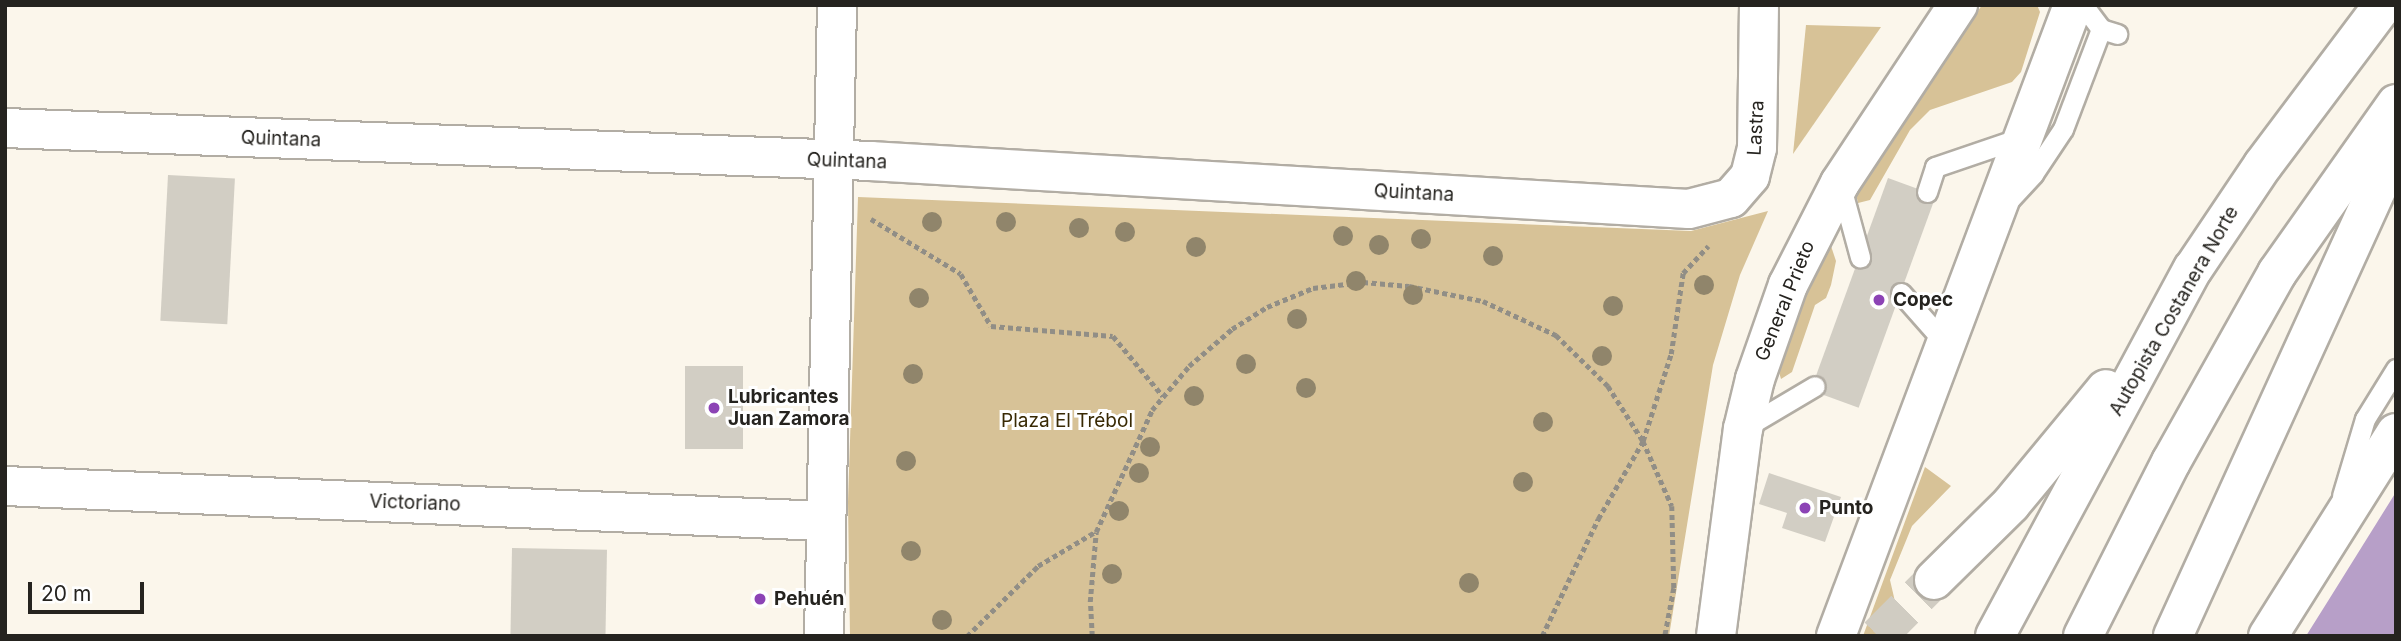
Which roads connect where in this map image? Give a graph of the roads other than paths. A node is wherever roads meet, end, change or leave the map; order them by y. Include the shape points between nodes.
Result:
1 (837, 5) edge
2 (1759, 5) edge
3 (1958, 5) edge
4 (2083, 5) edge
5 (2101, 5) edge
6 (2383, 5) edge
7 (2100, 25) edge
8 (2396, 104) edge
9 (5, 128) edge
10 (2024, 137) junction
11 (2396, 147) edge
12 (833, 178) junction
13 (1840, 183) junction
14 (1927, 192) dead end
15 (1689, 209) joint
16 (1996, 212) junction
17 (1860, 257) dead end
18 (1901, 293) dead end
19 (2171, 309) junction
20 (1946, 344) junction
21 (2396, 369) edge
22 (1815, 386) dead end
23 (1744, 429) junction
24 (2396, 433) edge
25 (5, 486) edge
26 (824, 521) junction
27 (2329, 539) junction
28 (1934, 580) tunnel mouth
29 (824, 636) edge
30 (1716, 636) edge
31 (1836, 636) edge
32 (1995, 636) edge
33 (2083, 636) edge
34 (2173, 636) edge
35 (2268, 636) edge

1 - 12 main road
2 - 15 main road, Lastra via 1757,148 1750,176 1731,198
3 - 13 main road, General Prieto
4 - 7 lane
5 - 7 lane
6 - 19 main road, Autopista Costanera Norte via 2263,164
7 - 10 main road
7 - 16 lane via 2056,141 2033,174
8 - 33 main road via 2277,273 2171,462
9 - 12 main road, Quintana
10 - 14 lane via 1936,167
10 - 16 main road
11 - 34 main road
12 - 15 main road, Quintana
12 - 26 main road
13 - 17 lane
13 - 23 main road, General Prieto via 1788,285 1759,367
16 - 20 main road
18 - 20 lane
19 - 28 main road via 2026,487
19 - 32 main road, Autopista Costanera Norte
20 - 31 main road
21 - 27 lane via 2365,419
22 - 23 lane
23 - 30 main road, General Prieto
24 - 27 main road
25 - 26 main road, Victoriano
26 - 29 main road
27 - 35 main road

